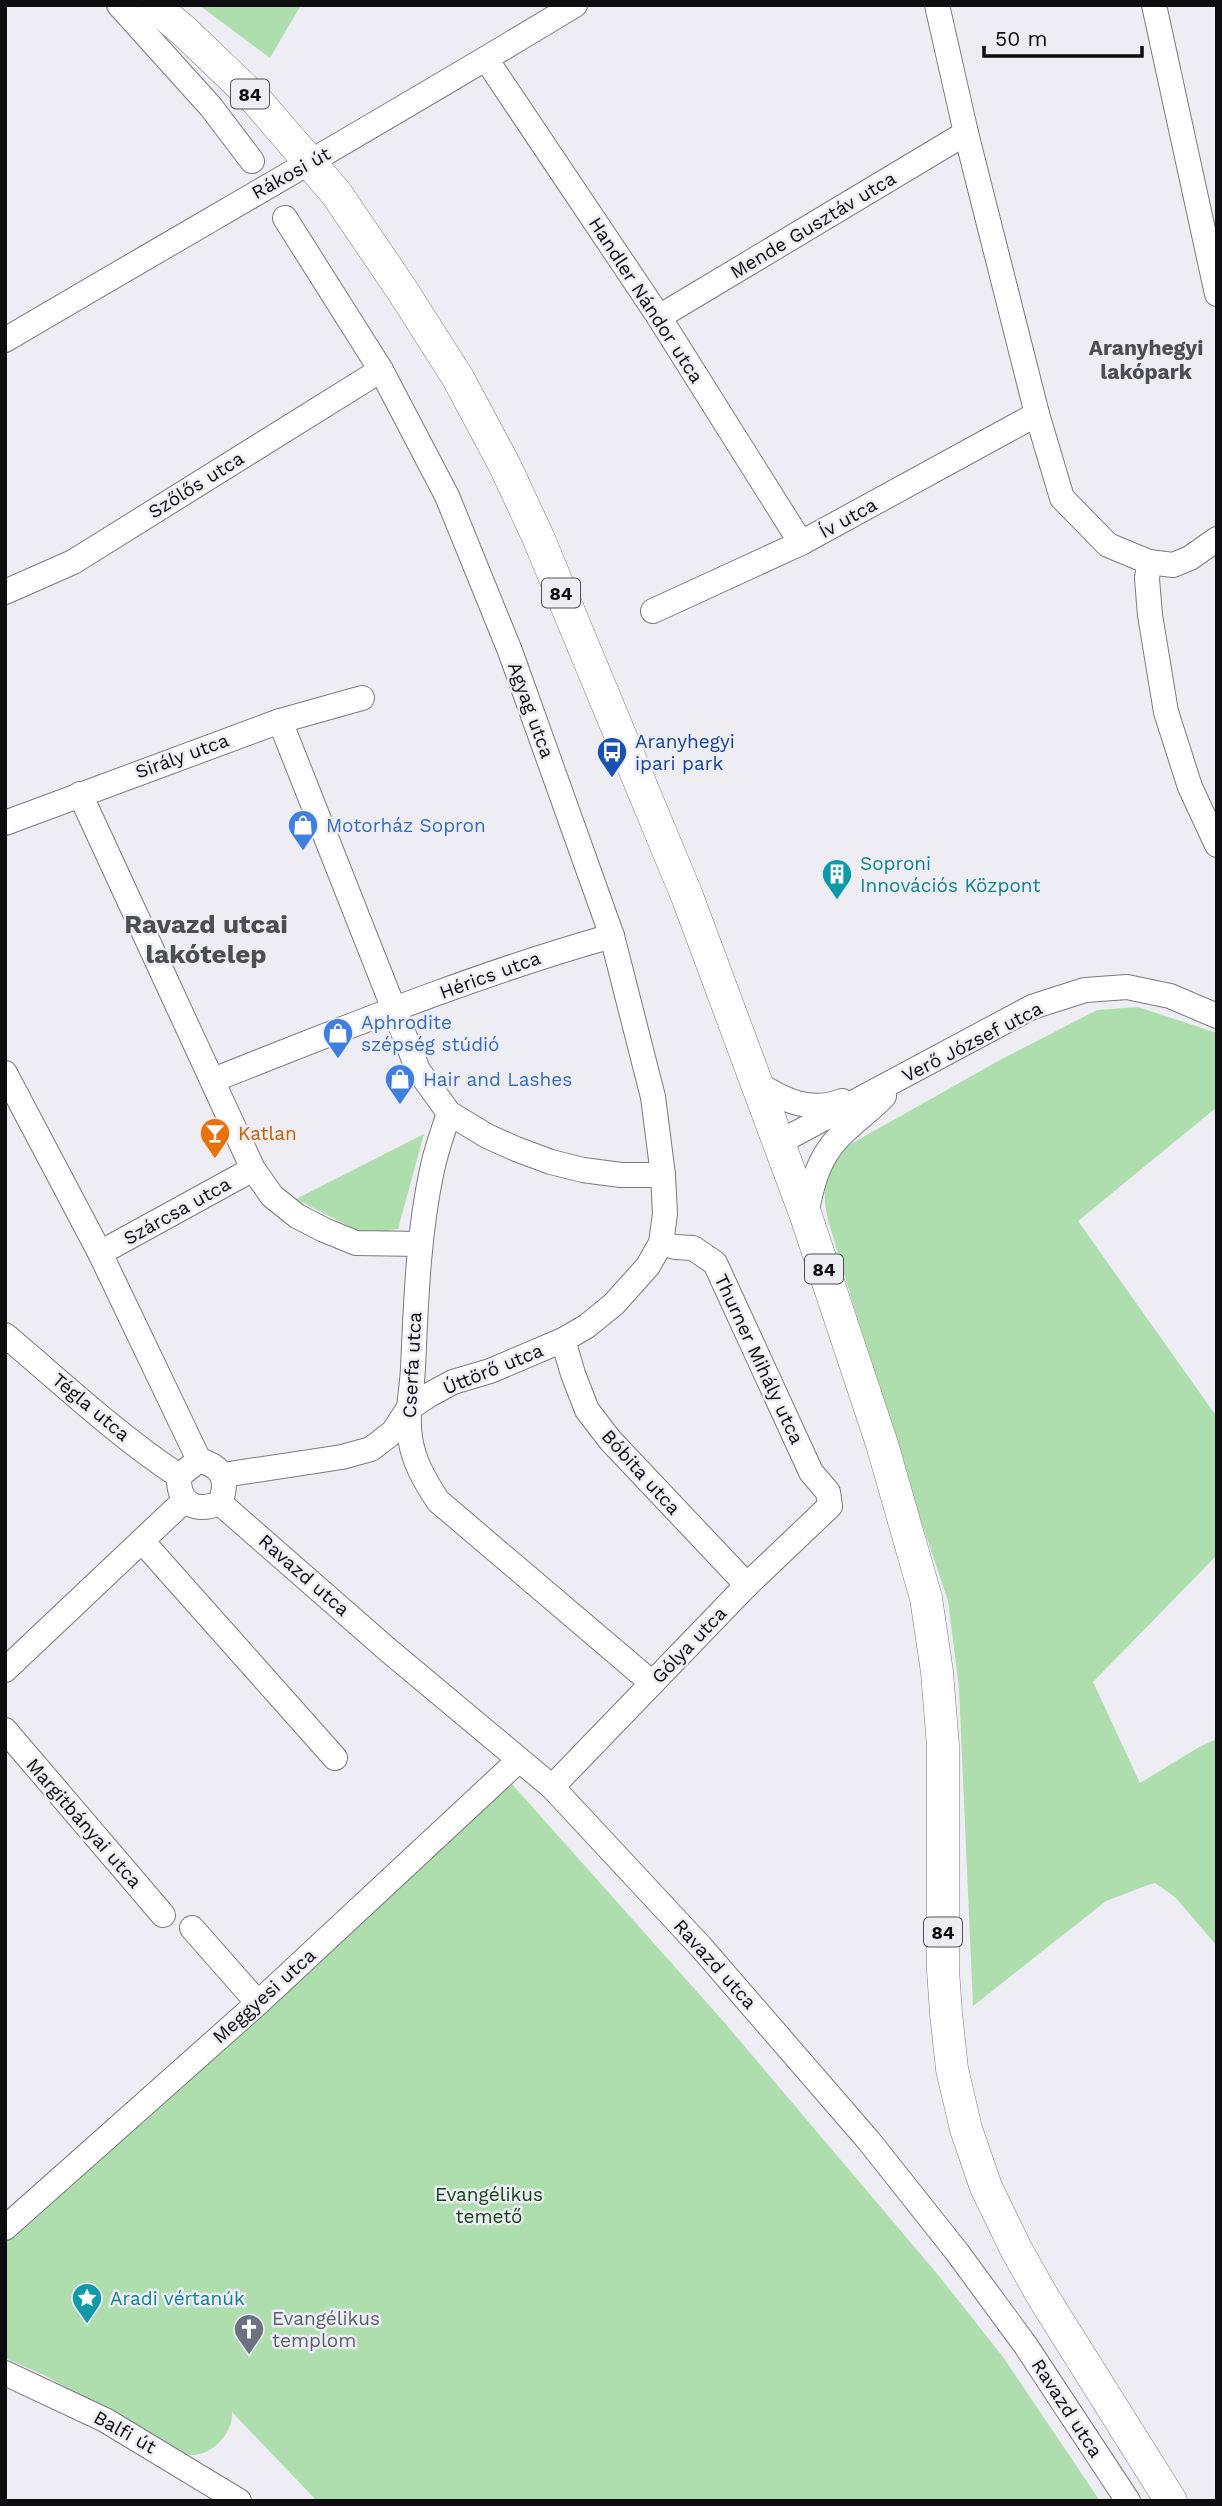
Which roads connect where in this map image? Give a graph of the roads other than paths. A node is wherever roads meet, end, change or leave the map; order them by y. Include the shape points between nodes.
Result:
1 (119, 5) edge
2 (153, 5) edge
3 (575, 5) edge
4 (937, 5) edge
5 (1154, 5) edge
6 (486, 59) junction
7 (966, 133) junction
8 (252, 161) dead end
9 (310, 163) junction
10 (285, 218) dead end
11 (1217, 294) edge
12 (659, 317) junction
13 (5, 340) edge
14 (381, 370) junction
15 (1037, 414) junction
16 (1217, 539) edge
17 (801, 543) junction
18 (1149, 562) junction
19 (5, 592) edge
20 (653, 611) dead end
21 (362, 698) dead end
22 (280, 721) junction
23 (80, 794) junction
24 (5, 823) edge
25 (1217, 845) edge
26 (612, 936) junction
27 (393, 1009) junction
28 (1217, 1016) edge
29 (5, 1073) edge
30 (902, 1078) junction
31 (213, 1080) junction
32 (757, 1083) junction
33 (449, 1113) junction
34 (838, 1138) junction
35 (778, 1143) junction
36 (253, 1169) junction
37 (663, 1175) junction
38 (806, 1216) junction
39 (661, 1243) junction
40 (421, 1244) junction
41 (100, 1253) junction
42 (5, 1335) edge
43 (563, 1340) junction
44 (408, 1409) junction
45 (199, 1460) junction
46 (223, 1475) junction
47 (179, 1476) junction
48 (185, 1500) junction
49 (220, 1503) junction
50 (830, 1506) joint
51 (142, 1541) junction
52 (747, 1585) junction
53 (5, 1670) edge
54 (652, 1683) junction
55 (5, 1730) edge
56 (335, 1758) dead end
57 (519, 1760) junction
58 (552, 1787) junction
59 (163, 1915) dead end
60 (192, 1928) dead end
61 (258, 2003) junction
62 (5, 2228) edge
63 (5, 2373) edge
64 (239, 2501) edge
65 (1128, 2501) edge
66 (1171, 2501) edge

1 - 8 street via 212,107
2 - 9 main road, 84 via 257,101
3 - 6 street, Rákosi út
4 - 7 street
5 - 11 street
6 - 9 street, Rákosi út
6 - 12 street, Handler Nándor utca
7 - 12 street, Mende Gusztáv utca
7 - 15 street
9 - 13 street, Rákosi út
9 - 32 main road, 84 via 401,290 505,466 687,896
10 - 14 street, Agyag utca
12 - 17 street, Handler Nándor utca
14 - 19 street, Szőlős utca via 73,562
14 - 26 street, Agyag utca via 447,496 529,701
15 - 17 street, Ív utca
15 - 18 street via 1062,498 1108,545
16 - 18 street via 1173,565
17 - 20 street, Ív utca
18 - 25 street via 1150,615 1167,712 1190,787
21 - 22 street, Sirály utca
22 - 23 street, Sirály utca
22 - 27 street
23 - 24 street, Sirály utca
23 - 31 street
26 - 27 street, Hérics utca
26 - 37 street, Agyag utca via 653,1097
27 - 31 street, Hérics utca
27 - 33 street via 418,1070
28 - 30 street, Verő József utca via 1170,996 1138,989 1085,990 1032,1007
29 - 41 street
30 - 32 street via 818,1107 787,1100
30 - 34 street
30 - 35 street, Verő József utca
31 - 36 street
32 - 35 main road, 84
33 - 37 street via 487,1136 551,1162 621,1175
33 - 40 street, Cserfa utca via 432,1168
34 - 35 street via 802,1148
34 - 38 street via 816,1172
35 - 38 main road, 84
36 - 40 street via 272,1196 324,1230 356,1243
36 - 41 street, Szárcsa utca
37 - 39 street, Agyag utca
38 - 66 main road, 84 via 882,1444 926,1598 943,1745 946,2013 952,2069 966,2129 986,2187 1016,2249
39 - 43 street, Úttörő utca via 649,1266 614,1304
39 - 50 street, Thurner Mihály utca via 693,1248 715,1263 811,1472 828,1492
40 - 44 street, Cserfa utca
41 - 45 street
42 - 47 street, Tégla utca
43 - 44 street, Úttörő utca via 453,1382
43 - 52 street, Bóbita utca via 587,1410
44 - 46 street, Úttörő utca via 393,1432 371,1449
44 - 54 street, Cserfa utca via 410,1439 420,1472 438,1501
45 - 46 street via 213,1464
45 - 47 street
46 - 49 street via 225,1490
47 - 48 street
48 - 49 street via 208,1508
48 - 51 street
49 - 57 street, Ravazd utca
50 - 52 street, Gólya utca
51 - 53 street
51 - 56 street
52 - 54 street, Gólya utca
54 - 58 street, Gólya utca
55 - 59 street, Margitbányai utca
57 - 58 street, Ravazd utca
57 - 61 street, Meggyesi utca
58 - 65 street, Ravazd utca via 701,1947 869,2141 1026,2346
60 - 61 street
61 - 62 street, Meggyesi utca
63 - 64 street, Balfi út via 105,2420

